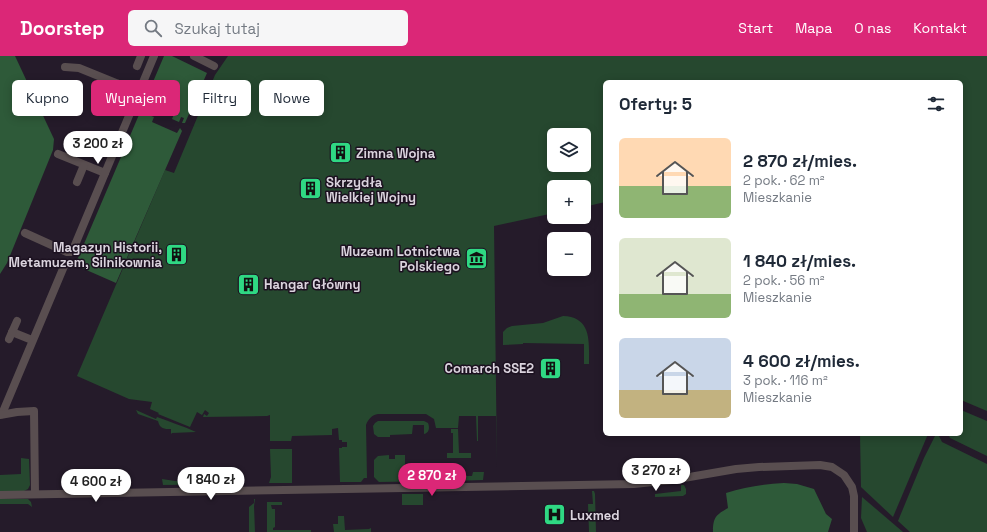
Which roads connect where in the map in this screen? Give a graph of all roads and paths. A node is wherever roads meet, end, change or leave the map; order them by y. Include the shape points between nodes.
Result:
1 (141, 56) edge
2 (153, 56) edge
3 (194, 56) edge
4 (137, 66) dead end
5 (214, 66) dead end
6 (65, 67) dead end
7 (109, 80) edge
8 (143, 80) edge
9 (128, 116) edge
10 (58, 154) dead end
11 (84, 165) junction
12 (105, 173) junction
13 (77, 182) dead end
14 (25, 233) dead end
15 (65, 264) dead end
16 (16, 321) dead end
17 (32, 340) junction
18 (1, 415) edge
19 (35, 494) junction
20 (0, 495) edge
21 (854, 532) edge

1 - 4 street
2 - 8 street
3 - 5 street
6 - 7 street via 79,68
9 - 12 street
10 - 11 street
11 - 12 street
11 - 13 street
12 - 14 street via 72,252
15 - 17 street
16 - 17 street via 10,335
17 - 18 street
18 - 19 street via 34,411
19 - 20 street
19 - 21 street via 634,484 744,468 820,465 832,467 840,472 852,487

